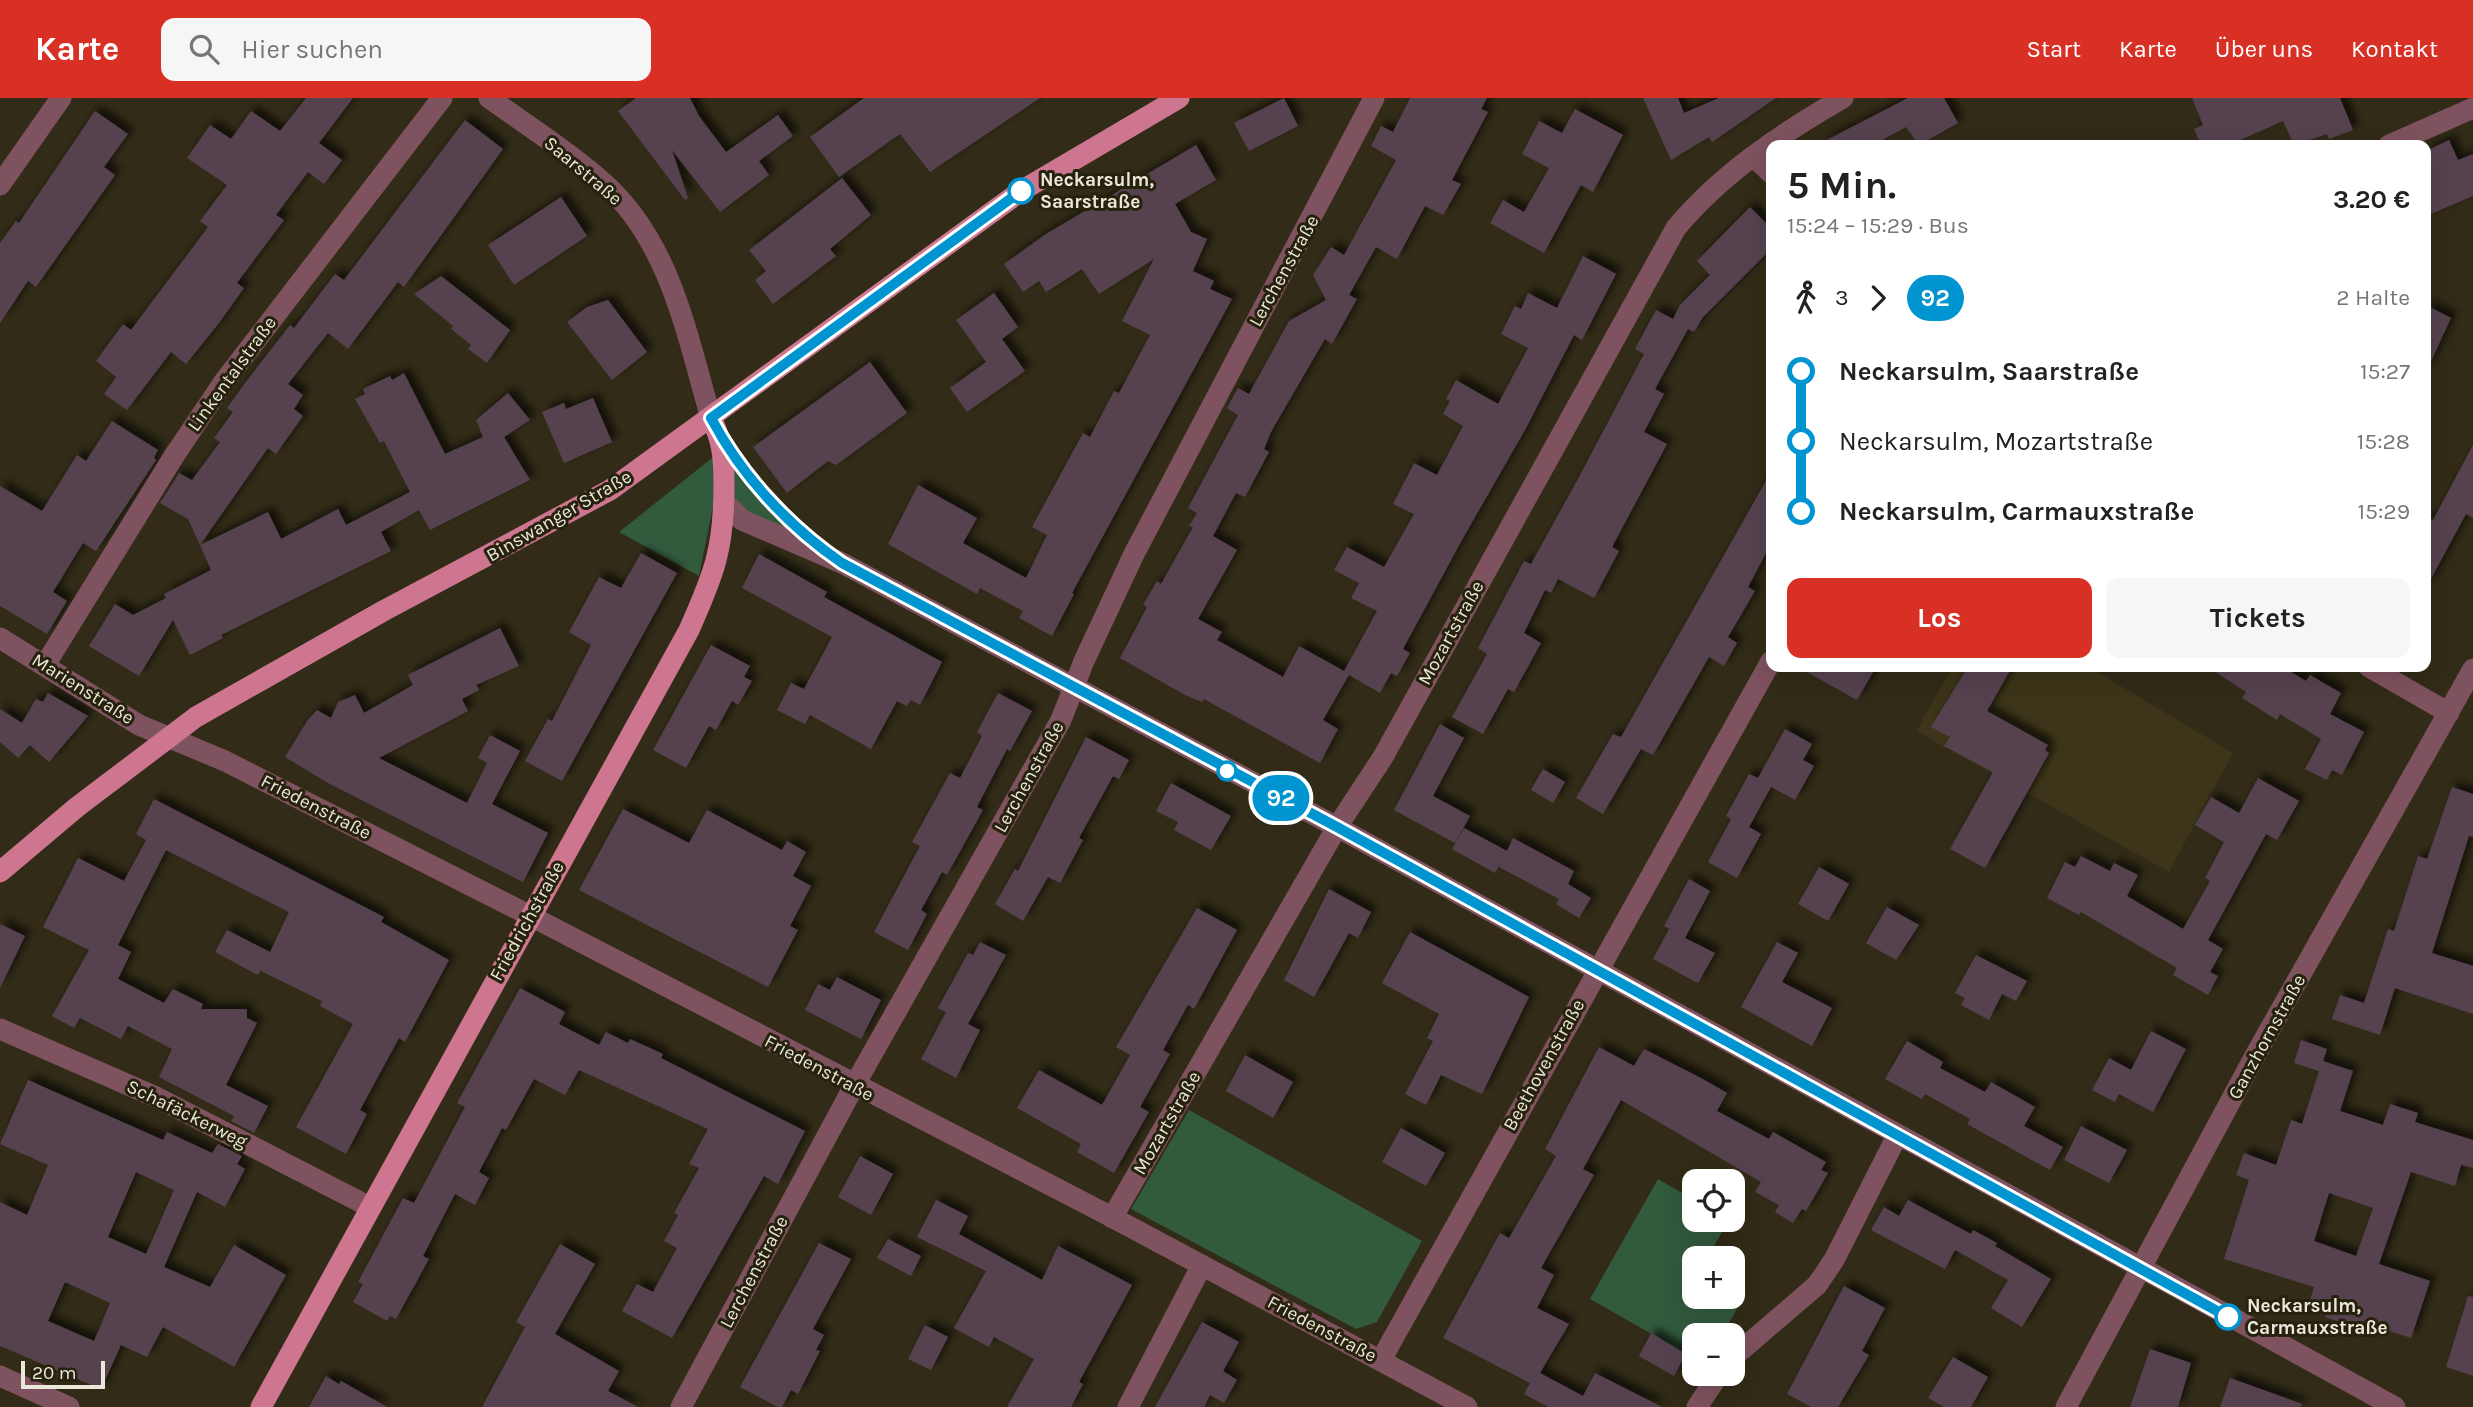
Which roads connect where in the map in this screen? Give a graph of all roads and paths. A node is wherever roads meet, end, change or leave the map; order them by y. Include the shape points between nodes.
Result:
1 (61, 98) edge
2 (442, 98) edge
3 (489, 98) edge
4 (1179, 98) edge
5 (1374, 98) edge
6 (1843, 98) edge
7 (2473, 108) edge
8 (1780, 140) edge
9 (2400, 140) edge
10 (1766, 149) edge
11 (1754, 157) junction
12 (1766, 168) edge
13 (0, 185) edge
14 (711, 418) junction
15 (724, 502) junction
16 (0, 638) edge
17 (45, 666) junction
18 (1766, 670) edge
19 (2473, 670) edge
20 (2378, 672) edge
21 (1073, 689) junction
22 (2449, 713) junction
23 (168, 736) junction
24 (1337, 827) junction
25 (0, 872) edge
26 (530, 916) junction
27 (1596, 972) junction
28 (0, 1029) edge
29 (854, 1086) junction
30 (1896, 1136) junction
31 (370, 1207) junction
32 (1112, 1218) junction
33 (1202, 1265) junction
34 (2139, 1268) junction
35 (1745, 1347) edge
36 (1381, 1360) junction
37 (0, 1376) edge
38 (1711, 1386) edge
39 (69, 1407) edge
40 (261, 1407) edge
41 (681, 1407) edge
42 (1128, 1407) edge
43 (1466, 1407) edge
44 (1697, 1407) edge
45 (2066, 1407) edge
46 (2395, 1407) edge

1 - 13 street
2 - 17 street, Linkentalstraße via 223,383
3 - 14 street, Saarstraße via 605,184 629,211 669,278
4 - 14 main road, Binswanger Straße via 1021,191
5 - 21 street, Lerchenstraße via 1182,458
6 - 8 street, Mozartstraße
7 - 9 street
10 - 11 street, Mozartstraße
11 - 12 street
11 - 24 street, Mozartstraße via 1702,198 1676,228 1383,757
14 - 15 main road, Friedrichstraße via 722,441
14 - 23 main road, Binswanger Straße via 610,490 385,610
15 - 21 street via 742,520 842,563
15 - 26 main road, Friedrichstraße via 721,548 689,631
16 - 17 street, Marienstraße
17 - 23 street, Marienstraße via 139,725
18 - 27 street, Beethovenstraße
19 - 22 street, Ganzhornstraße
20 - 22 street
21 - 24 street
21 - 29 street, Lerchenstraße via 1062,720
22 - 34 street, Ganzhornstraße
23 - 25 main road, Binswanger Straße
23 - 26 street, Friedenstraße
24 - 27 street
24 - 32 street, Mozartstraße
26 - 29 street, Friedenstraße
26 - 31 main road, Friedrichstraße
27 - 30 street
27 - 36 street, Beethovenstraße
28 - 31 street, Schafäckerweg via 156,1097
29 - 32 street, Friedenstraße
29 - 41 street, Lerchenstraße
30 - 34 street
30 - 35 street via 1818,1285
31 - 40 main road, Friedrichstraße
32 - 33 street, Friedenstraße
33 - 36 street, Friedenstraße
33 - 42 street
34 - 45 street, Ganzhornstraße
34 - 46 street
36 - 43 street, Friedenstraße
37 - 39 street
38 - 44 street

